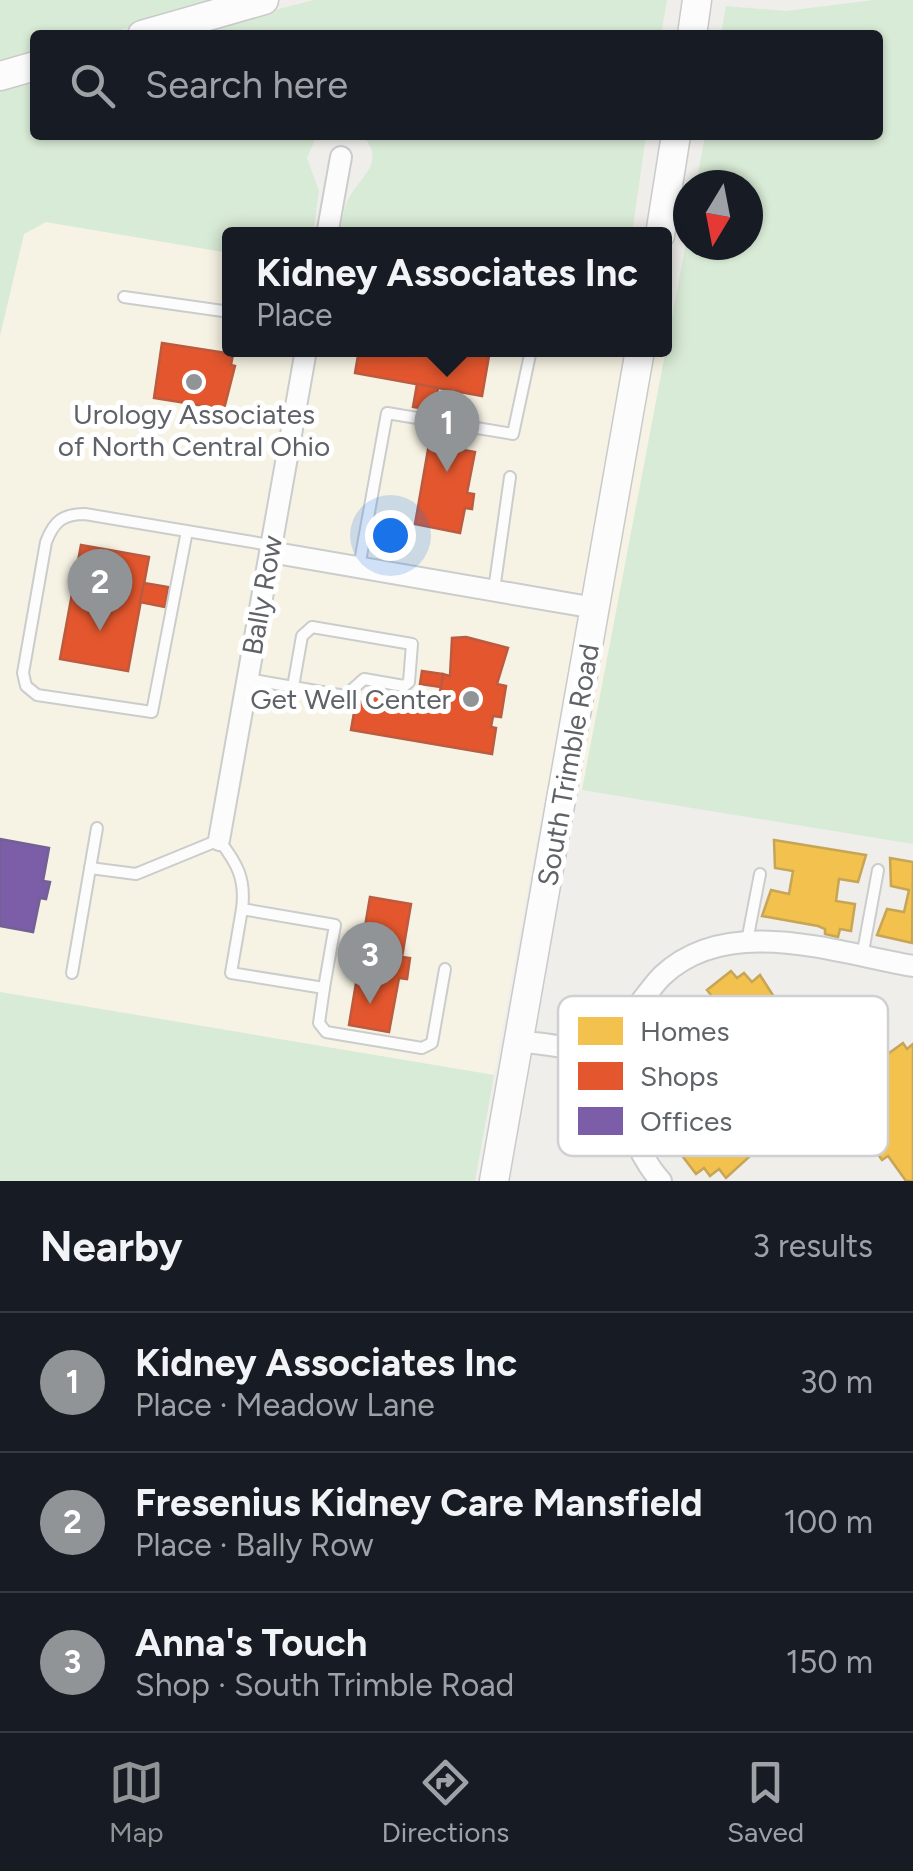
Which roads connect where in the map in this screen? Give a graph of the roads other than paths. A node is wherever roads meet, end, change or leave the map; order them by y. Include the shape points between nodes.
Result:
1 (264, 0) edge
2 (697, 0) edge
3 (159, 30) edge
4 (693, 30) edge
5 (30, 67) edge
6 (0, 76) edge
7 (675, 140) edge
8 (341, 157) dead end
9 (328, 227) edge
10 (661, 227) edge
11 (124, 298) dead end
12 (222, 311) edge
13 (305, 357) edge
14 (530, 357) edge
15 (639, 357) edge
16 (510, 477) dead end
17 (188, 531) junction
18 (271, 549) junction
19 (359, 567) junction
20 (494, 590) junction
21 (596, 608) junction
22 (247, 679) junction
23 (292, 688) junction
24 (97, 828) dead end
25 (219, 840) junction
26 (90, 868) junction
27 (878, 870) dead end
28 (760, 874) dead end
29 (242, 909) junction
30 (747, 941) junction
31 (862, 958) junction
32 (913, 966) edge
33 (445, 969) dead end
34 (72, 973) dead end
35 (324, 988) junction
36 (645, 996) edge
37 (519, 1041) junction
38 (558, 1048) edge
39 (640, 1156) edge
40 (494, 1181) edge
41 (661, 1181) edge

1 - 3 main road
2 - 4 main road
5 - 6 main road
7 - 10 main road
8 - 9 street
11 - 12 lane
13 - 18 street, Bally Row
14 - 19 lane via 513,434 387,413
15 - 21 main road, South Trimble Road
16 - 20 lane
17 - 17 lane via 84,514 68,514 52,525 23,673 26,686 37,694 152,712
17 - 18 lane
18 - 19 street
18 - 22 street, Bally Row
19 - 20 street
20 - 21 street
21 - 37 main road, South Trimble Road
22 - 23 lane
22 - 25 street, Bally Row
23 - 23 lane via 345,696 364,680 404,686 415,650 412,644 312,627 302,636
24 - 26 lane
25 - 26 lane via 136,874
25 - 29 lane via 244,881
26 - 34 lane
27 - 31 lane
28 - 30 lane
29 - 35 lane via 334,925
29 - 35 lane via 231,973
30 - 31 street
30 - 36 street via 684,961
31 - 32 street
33 - 35 lane via 432,1043 422,1048 326,1032 320,1023
37 - 38 street
37 - 40 main road, South Trimble Road
39 - 41 street

